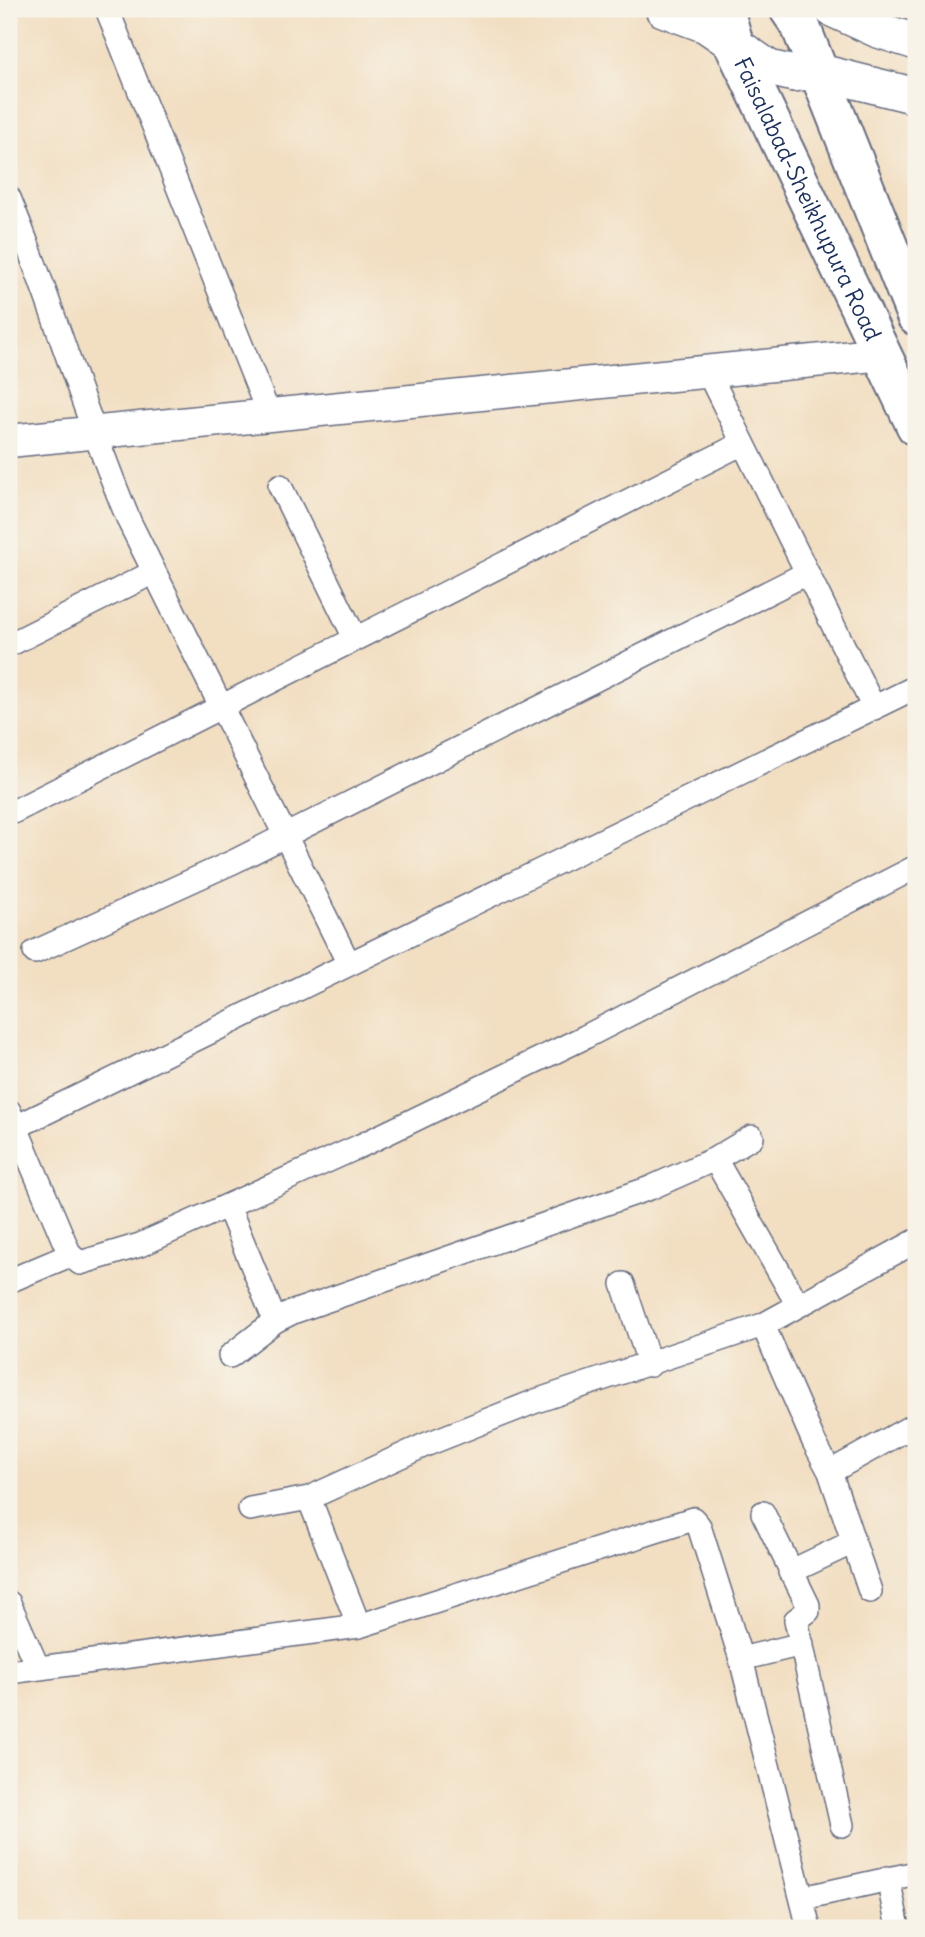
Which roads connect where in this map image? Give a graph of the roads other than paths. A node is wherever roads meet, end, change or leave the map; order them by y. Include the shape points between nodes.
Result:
1 (107, 9) edge
2 (663, 9) edge
3 (724, 9) edge
4 (789, 9) edge
5 (832, 9) edge
6 (916, 42) edge
7 (735, 47) junction
8 (816, 71) junction
9 (916, 96) edge
10 (9, 198) edge
11 (916, 316) edge
12 (884, 354) junction
13 (708, 372) junction
14 (269, 415) junction
15 (916, 426) edge
16 (96, 433) junction
17 (9, 441) edge
18 (743, 443) junction
19 (280, 486) dead end
20 (154, 572) junction
21 (807, 573) junction
22 (355, 638) junction
23 (9, 645) edge
24 (916, 687) edge
25 (220, 706) junction
26 (874, 708) junction
27 (9, 814) edge
28 (284, 837) junction
29 (916, 867) edge
30 (35, 952) dead end
31 (349, 964) junction
32 (13, 1119) edge
33 (752, 1137) dead end
34 (715, 1159) junction
35 (228, 1206) junction
36 (916, 1241) edge
37 (70, 1255) junction
38 (9, 1282) edge
39 (623, 1284) dead end
40 (798, 1305) junction
41 (275, 1321) junction
42 (763, 1325) junction
43 (230, 1356) dead end
44 (650, 1365) junction
45 (916, 1424) edge
46 (831, 1472) junction
47 (309, 1498) junction
48 (250, 1510) dead end
49 (763, 1513) dead end
50 (853, 1542) junction
51 (790, 1572) junction
52 (870, 1591) dead end
53 (9, 1603) edge
54 (359, 1626) junction
55 (802, 1644) junction
56 (741, 1659) junction
57 (37, 1666) junction
58 (9, 1672) edge
59 (842, 1825) dead end
60 (916, 1873) edge
61 (888, 1878) junction
62 (803, 1898) junction
63 (809, 1928) edge
64 (898, 1928) edge

1 - 14 street
2 - 7 main road via 706,25
3 - 7 highway, Faisalabad-Sheikhupura Road
4 - 8 highway, Faisalabad-Sheikhupura Road via 800,25
5 - 6 main road
7 - 8 main road via 769,68 794,74
7 - 12 highway, Faisalabad-Sheikhupura Road
8 - 9 main road
8 - 11 highway, Faisalabad-Sheikhupura Road
10 - 16 street
12 - 13 street
12 - 15 highway, Faisalabad-Sheikhupura Road
13 - 14 street
13 - 18 street
14 - 16 street
16 - 17 street
16 - 20 street via 108,473
18 - 21 street
18 - 22 street
19 - 22 street
20 - 23 street
20 - 25 street
21 - 26 street
21 - 28 street
22 - 25 street
24 - 26 street
25 - 27 street
25 - 28 street
26 - 31 street
28 - 30 street
28 - 31 street
29 - 35 street via 561,1048
31 - 32 street
32 - 37 street
33 - 34 street
34 - 40 street
34 - 41 street via 638,1192
35 - 37 street via 99,1259 79,1263
35 - 41 street
36 - 40 street
37 - 38 street
39 - 44 street
40 - 42 street
41 - 43 street
42 - 44 street
42 - 46 street
44 - 47 street via 536,1401
45 - 46 street
46 - 50 street
47 - 48 street
47 - 54 street
49 - 51 street
50 - 51 street
50 - 52 street
51 - 55 street via 808,1605 808,1611 796,1620
53 - 57 street
54 - 56 street via 693,1518
54 - 57 street
55 - 56 street
55 - 59 street
56 - 62 street
57 - 58 street
60 - 61 street
61 - 62 street
61 - 64 street
62 - 63 street

